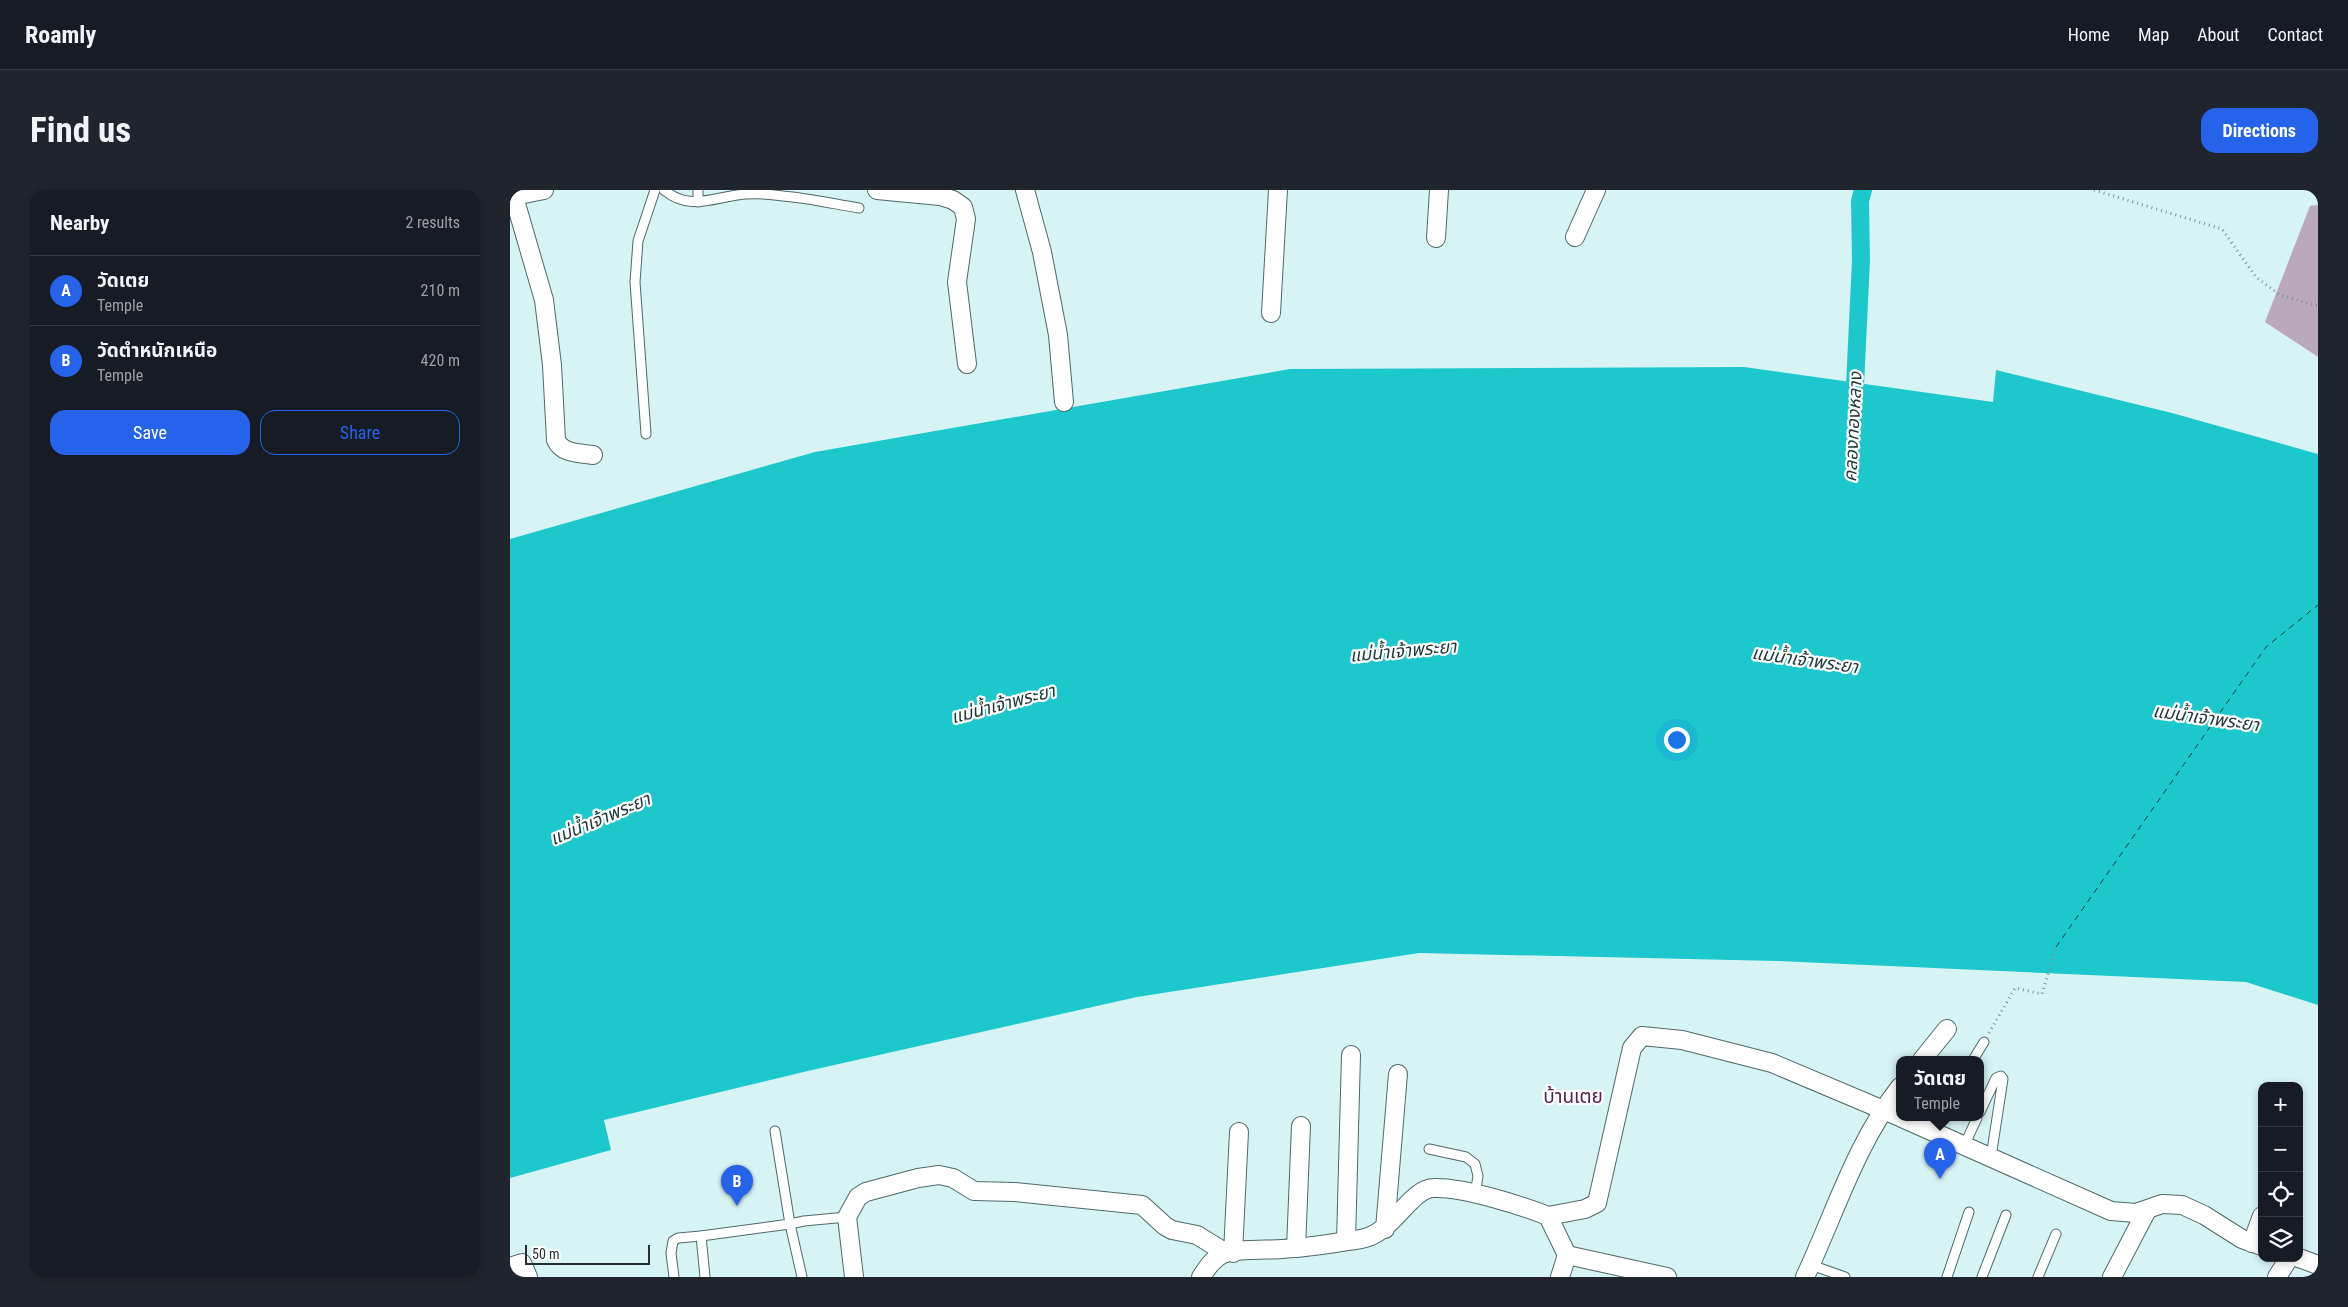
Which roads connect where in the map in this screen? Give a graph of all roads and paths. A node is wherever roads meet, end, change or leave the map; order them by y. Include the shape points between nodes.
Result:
1 (544, 190) edge
2 (655, 190) edge
3 (664, 190) edge
4 (698, 190) edge
5 (877, 190) edge
6 (1025, 190) edge
7 (1278, 190) edge
8 (1439, 190) edge
9 (1596, 190) edge
10 (2094, 190) edge
11 (513, 193) edge
12 (698, 202) junction
13 (859, 208) dead end
14 (1574, 237) dead end
15 (1436, 238) dead end
16 (2318, 306) edge
17 (1271, 313) dead end
18 (967, 364) dead end
19 (1064, 402) dead end
20 (646, 434) dead end
21 (593, 456) dead end
22 (2056, 947) dead end
23 (1947, 1028) dead end
24 (1984, 1042) joint
25 (1351, 1055) dead end
26 (1925, 1056) edge
27 (1975, 1056) edge
28 (1398, 1074) dead end
29 (1896, 1093) edge
30 (1984, 1104) edge
31 (1882, 1110) junction
32 (1896, 1115) edge
33 (1919, 1121) edge
34 (1976, 1121) edge
35 (1933, 1124) edge
36 (1302, 1126) dead end
37 (775, 1131) dead end
38 (1238, 1132) dead end
39 (1964, 1146) junction
40 (1429, 1150) dead end
41 (1991, 1157) junction
42 (1475, 1195) junction
43 (2147, 1210) junction
44 (1969, 1212) dead end
45 (2006, 1215) dead end
46 (1548, 1216) junction
47 (847, 1217) junction
48 (2262, 1217) edge
49 (790, 1224) junction
50 (1385, 1229) junction
51 (2056, 1234) dead end
52 (701, 1236) junction
53 (1346, 1242) junction
54 (2257, 1244) edge
55 (1296, 1248) junction
56 (1229, 1253) junction
57 (1567, 1255) junction
58 (2303, 1259) edge
59 (2286, 1262) edge
60 (2318, 1265) edge
61 (510, 1267) edge
62 (1808, 1271) edge
63 (528, 1277) edge
64 (674, 1277) edge
65 (705, 1277) edge
66 (802, 1277) edge
67 (854, 1277) edge
68 (1201, 1277) edge
69 (1560, 1277) edge
70 (1668, 1277) edge
71 (1846, 1277) edge
72 (1947, 1277) edge
73 (1982, 1277) edge
74 (2038, 1277) edge
75 (2112, 1277) edge
76 (2277, 1277) edge

1 - 11 street
2 - 20 lane via 638,240 635,282
3 - 12 lane via 673,198
4 - 12 lane
5 - 18 street via 940,196 963,207 966,219 957,282
6 - 19 street via 1042,252 1058,335
7 - 17 street
8 - 15 street
9 - 14 street
10 - 16 path via 2222,228 2256,277 2280,295
11 - 21 street via 544,300 556,440 558,446 568,452
12 - 13 lane via 738,195 784,196
22 - 24 path via 2042,994 2014,988
23 - 26 street
24 - 27 lane
25 - 53 street
28 - 50 street
29 - 31 street
30 - 41 lane via 1996,1078 2001,1076
31 - 32 street
31 - 46 street via 1772,1063 1692,1042 1642,1036 1632,1048 1597,1203
31 - 62 street via 1846,1182
33 - 35 street
34 - 39 lane
35 - 39 street
36 - 55 street
37 - 49 lane
38 - 56 street
39 - 41 street
40 - 42 lane via 1466,1157 1475,1164 1478,1176
41 - 43 street via 2111,1211 2136,1213
42 - 46 street
42 - 50 street via 1431,1188 1420,1193
43 - 54 street via 2162,1204 2182,1206
43 - 75 street
44 - 72 lane
45 - 73 lane
46 - 57 street
47 - 49 lane
47 - 56 street via 858,1197 866,1192 939,1175 953,1178 974,1190 1142,1205 1172,1230 1197,1236
47 - 67 street
48 - 54 street
49 - 52 lane
49 - 66 lane
50 - 53 street via 1370,1238
51 - 74 lane
52 - 64 lane via 673,1241
52 - 65 lane
53 - 55 street
55 - 56 street
56 - 68 street via 1207,1267
57 - 69 street
57 - 70 street
58 - 60 street
59 - 76 street
61 - 63 street via 522,1263
62 - 71 lane

